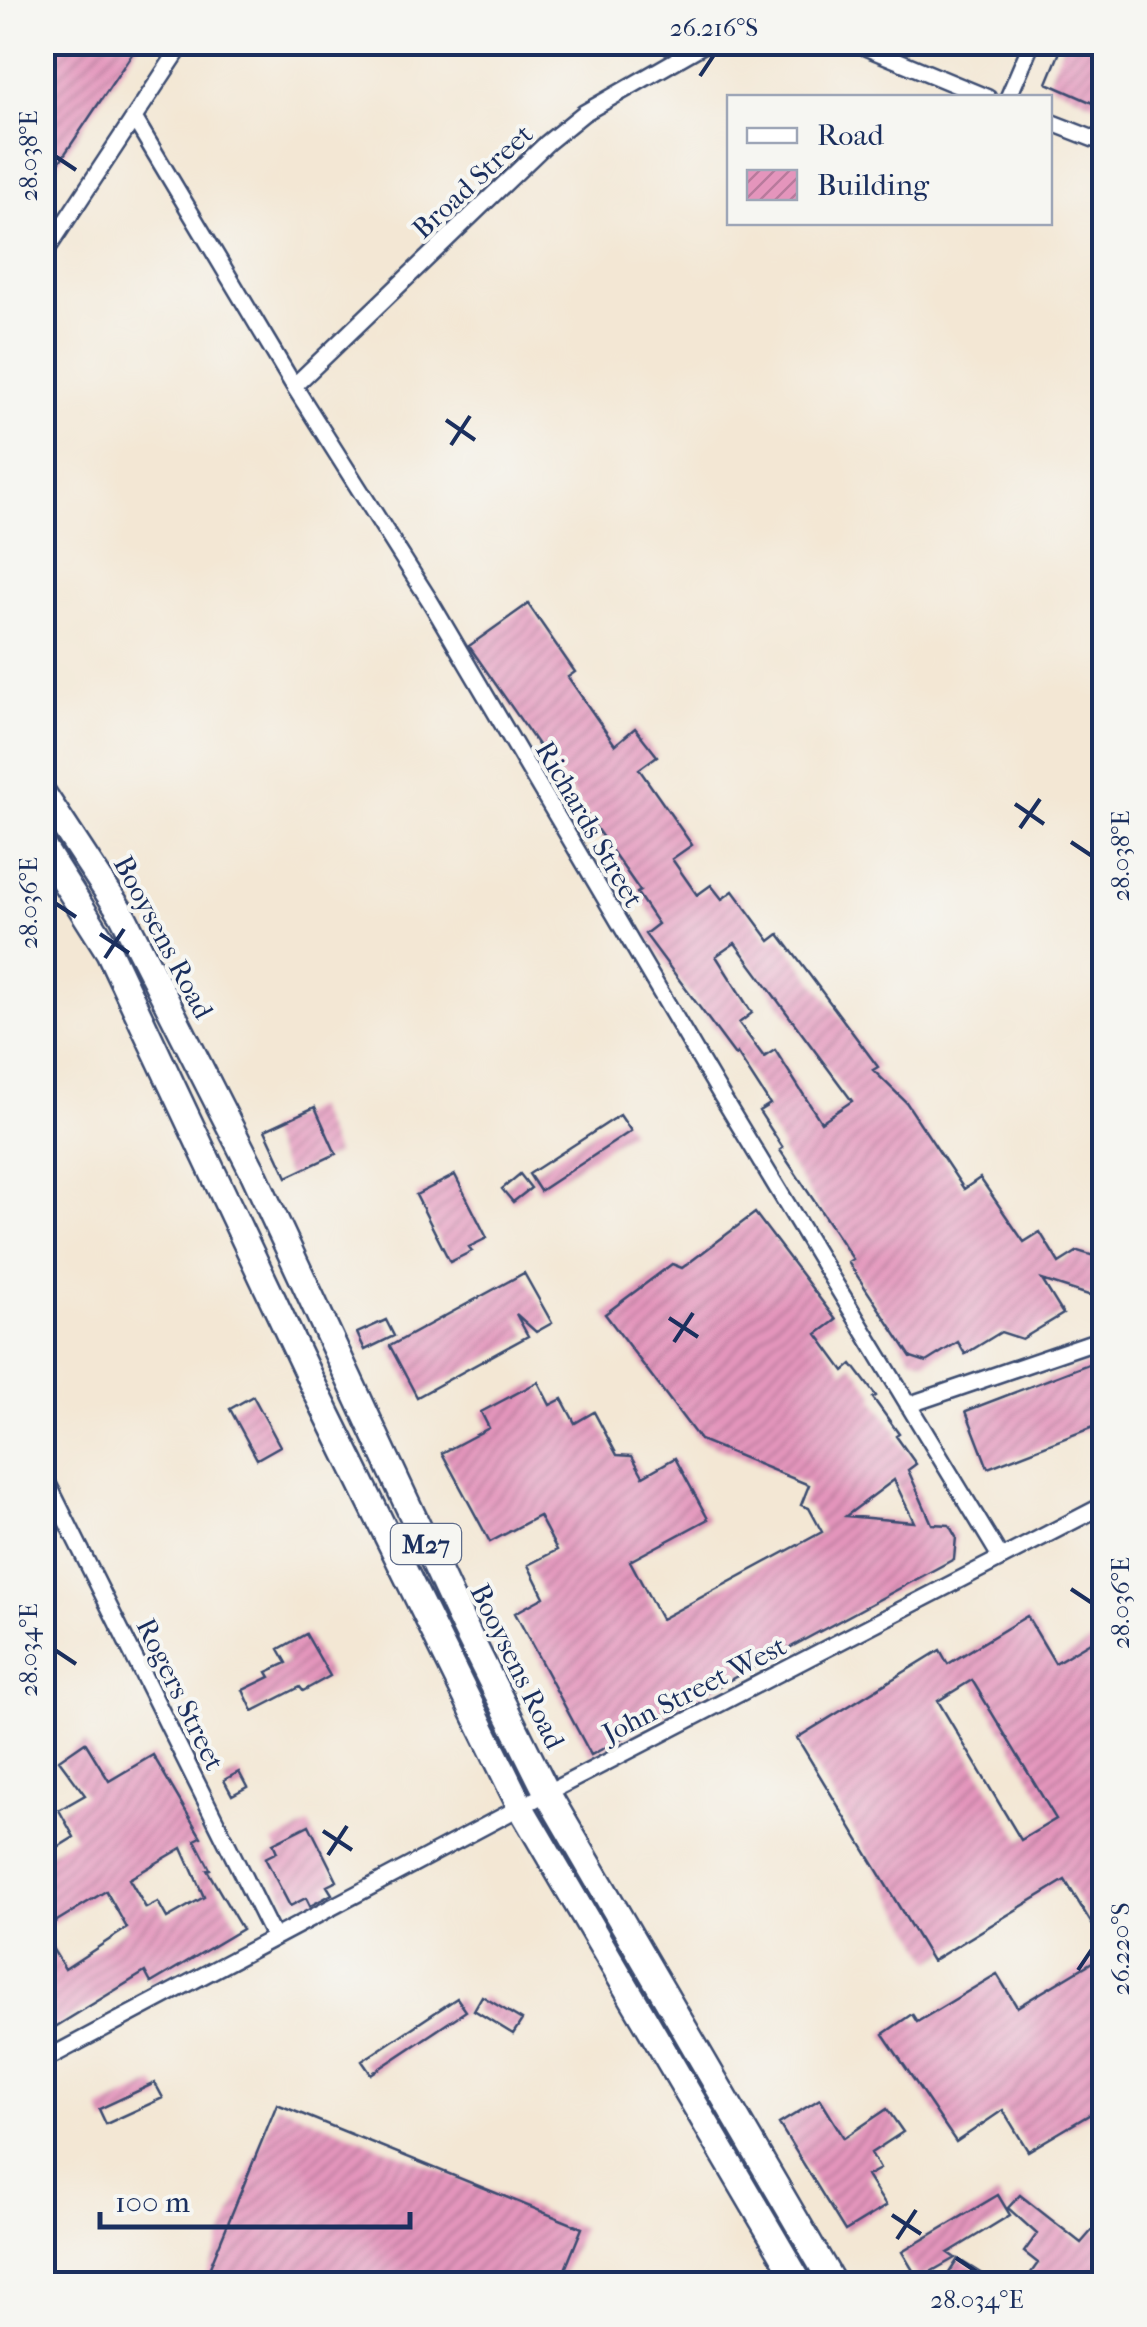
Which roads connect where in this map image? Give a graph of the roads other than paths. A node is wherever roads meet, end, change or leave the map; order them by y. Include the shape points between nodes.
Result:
1 (184, 42) edge
2 (708, 42) edge
3 (853, 42) edge
4 (1032, 42) edge
5 (981, 95) edge
6 (1009, 95) edge
7 (134, 118) junction
8 (1052, 123) edge
9 (1104, 143) edge
10 (42, 257) edge
11 (294, 386) junction
12 (42, 792) edge
13 (42, 846) edge
14 (1104, 1338) edge
15 (908, 1405) junction
16 (42, 1472) edge
17 (1104, 1505) edge
18 (1001, 1558) junction
19 (547, 1793) junction
20 (520, 1808) junction
21 (274, 1938) junction
22 (42, 2061) edge
23 (800, 2284) edge
24 (834, 2284) edge

1 - 7 street
2 - 11 street, Broad Street via 559,133
3 - 5 street
4 - 6 street
7 - 10 street
7 - 11 street, Richards Street
8 - 9 street
11 - 15 street, Richards Street via 430,600
12 - 19 main road, Booysens Road / M27 via 122,914
13 - 20 main road, Booysens Road / M27 via 109,952
14 - 15 street
15 - 18 street, Richards Street
16 - 21 street, Rogers Street
17 - 18 street, John Street West
18 - 19 street, John Street West
19 - 20 street, John Street West
19 - 24 main road, Booysens Road / M27
20 - 21 street, John Street West
20 - 23 main road, Booysens Road / M27
21 - 22 street, John Street West

